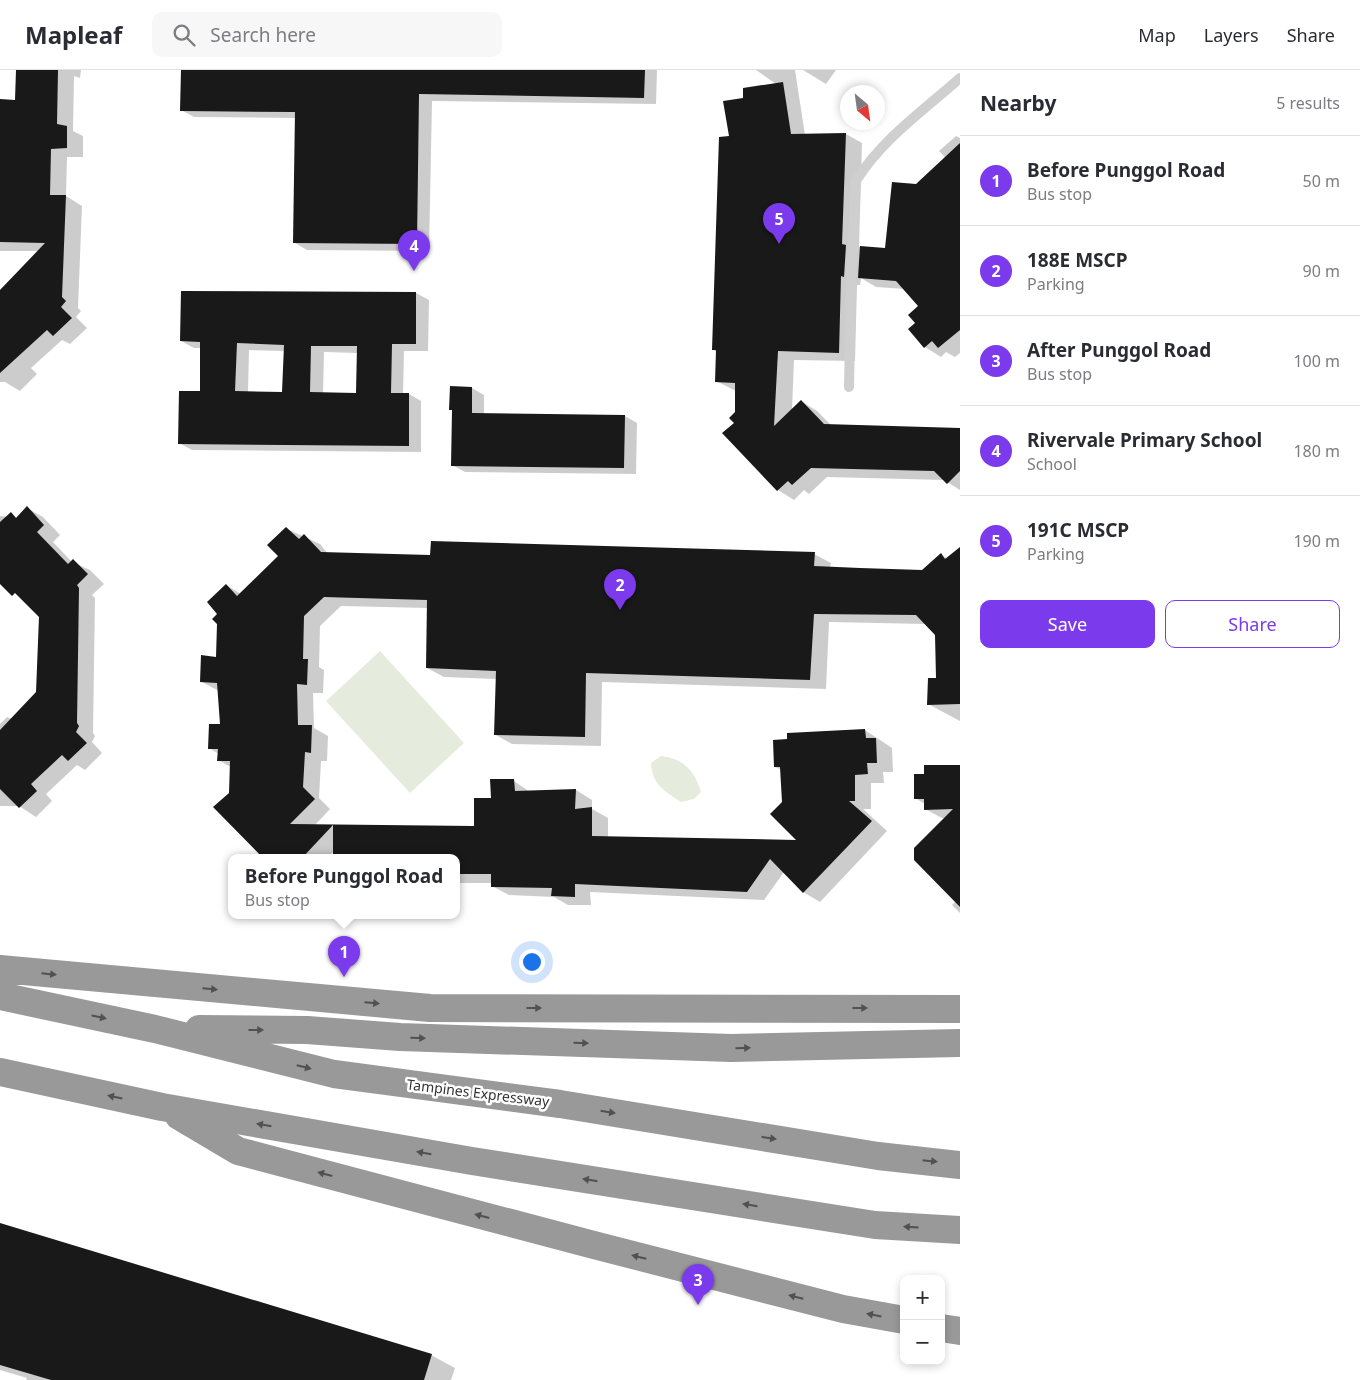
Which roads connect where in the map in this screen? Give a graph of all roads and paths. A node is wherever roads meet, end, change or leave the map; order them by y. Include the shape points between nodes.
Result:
1 (960, 78) edge
2 (849, 388) dead end
3 (0, 969) edge
4 (0, 996) edge
5 (776, 1007) junction
6 (960, 1009) edge
7 (155, 1029) junction
8 (960, 1043) edge
9 (928, 1045) junction
10 (0, 1072) edge
11 (162, 1107) junction
12 (960, 1164) edge
13 (960, 1230) edge
14 (900, 1319) edge
15 (945, 1329) edge
16 (960, 1331) edge

1 - 2 lane via 886,144 856,181
3 -> 5 highway via 430,1008
4 -> 7 highway, Tampines Expressway
5 -> 6 highway
5 - 9 highway
7 -> 9 highway via 307,1030 400,1038 731,1048
7 -> 12 highway, Tampines Expressway via 334,1074 560,1104 878,1156
8 - 9 highway
11 -> 10 highway
13 -> 11 highway via 855,1222 472,1161
14 -> 11 highway via 844,1309 618,1252 238,1151
15 - 16 highway

